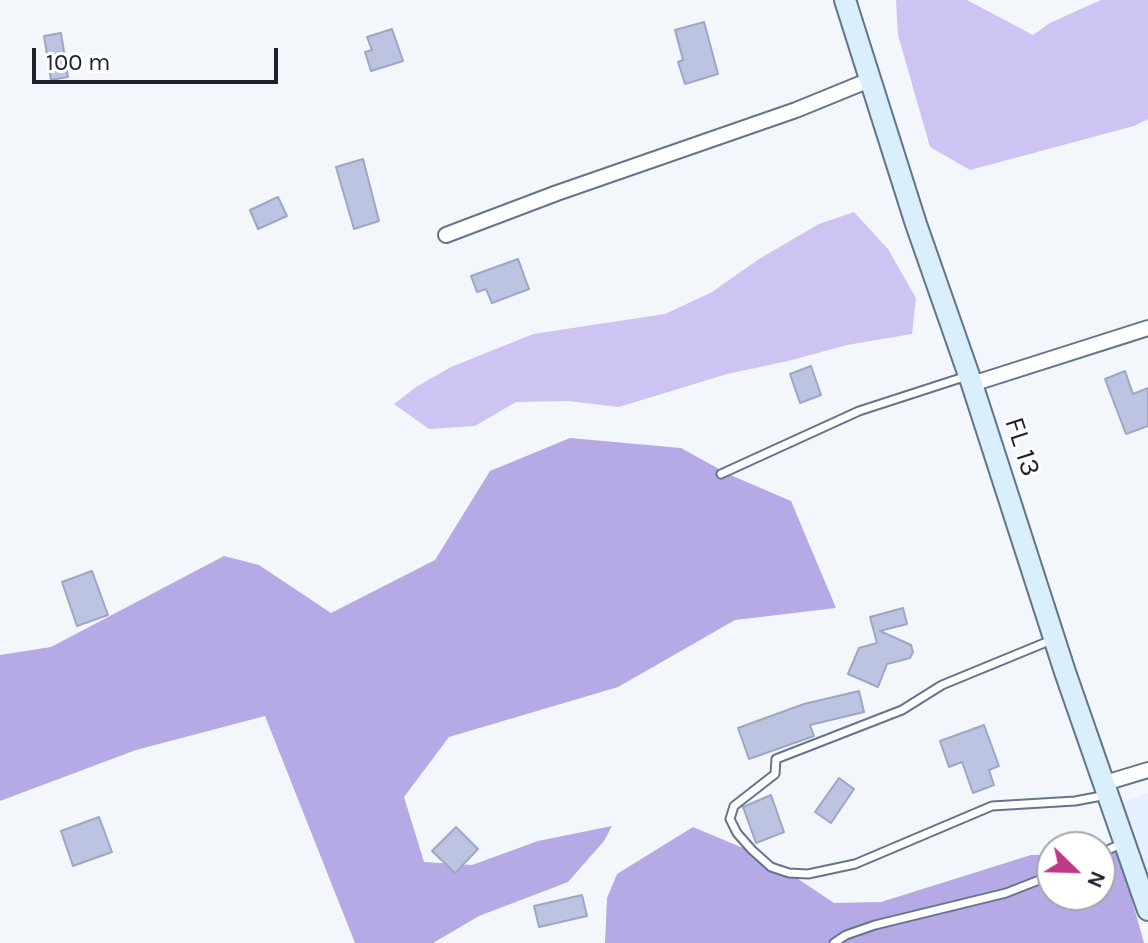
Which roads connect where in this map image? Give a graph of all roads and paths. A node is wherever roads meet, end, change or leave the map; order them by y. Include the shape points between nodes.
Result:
1 (845, 0) edge
2 (872, 79) junction
3 (446, 235) dead end
4 (1148, 328) edge
5 (971, 380) junction
6 (721, 474) dead end
7 (1054, 639) junction
8 (1148, 770) edge
9 (1107, 789) junction
10 (1125, 842) junction
11 (1116, 846) edge
12 (1036, 881) edge
13 (1148, 910) edge
14 (834, 943) edge

1 - 2 main road, FL 13
2 - 3 street
2 - 5 main road, FL 13
4 - 5 street
5 - 6 lane via 859,411
5 - 7 main road, FL 13
7 - 9 main road, FL 13
7 - 9 lane via 942,685 902,710 776,759 775,774 734,806 730,819 771,867 808,874 855,864 992,806 1075,801
8 - 9 street
9 - 10 main road, FL 13
10 - 11 lane
10 - 13 main road, FL 13
12 - 14 lane via 875,925

